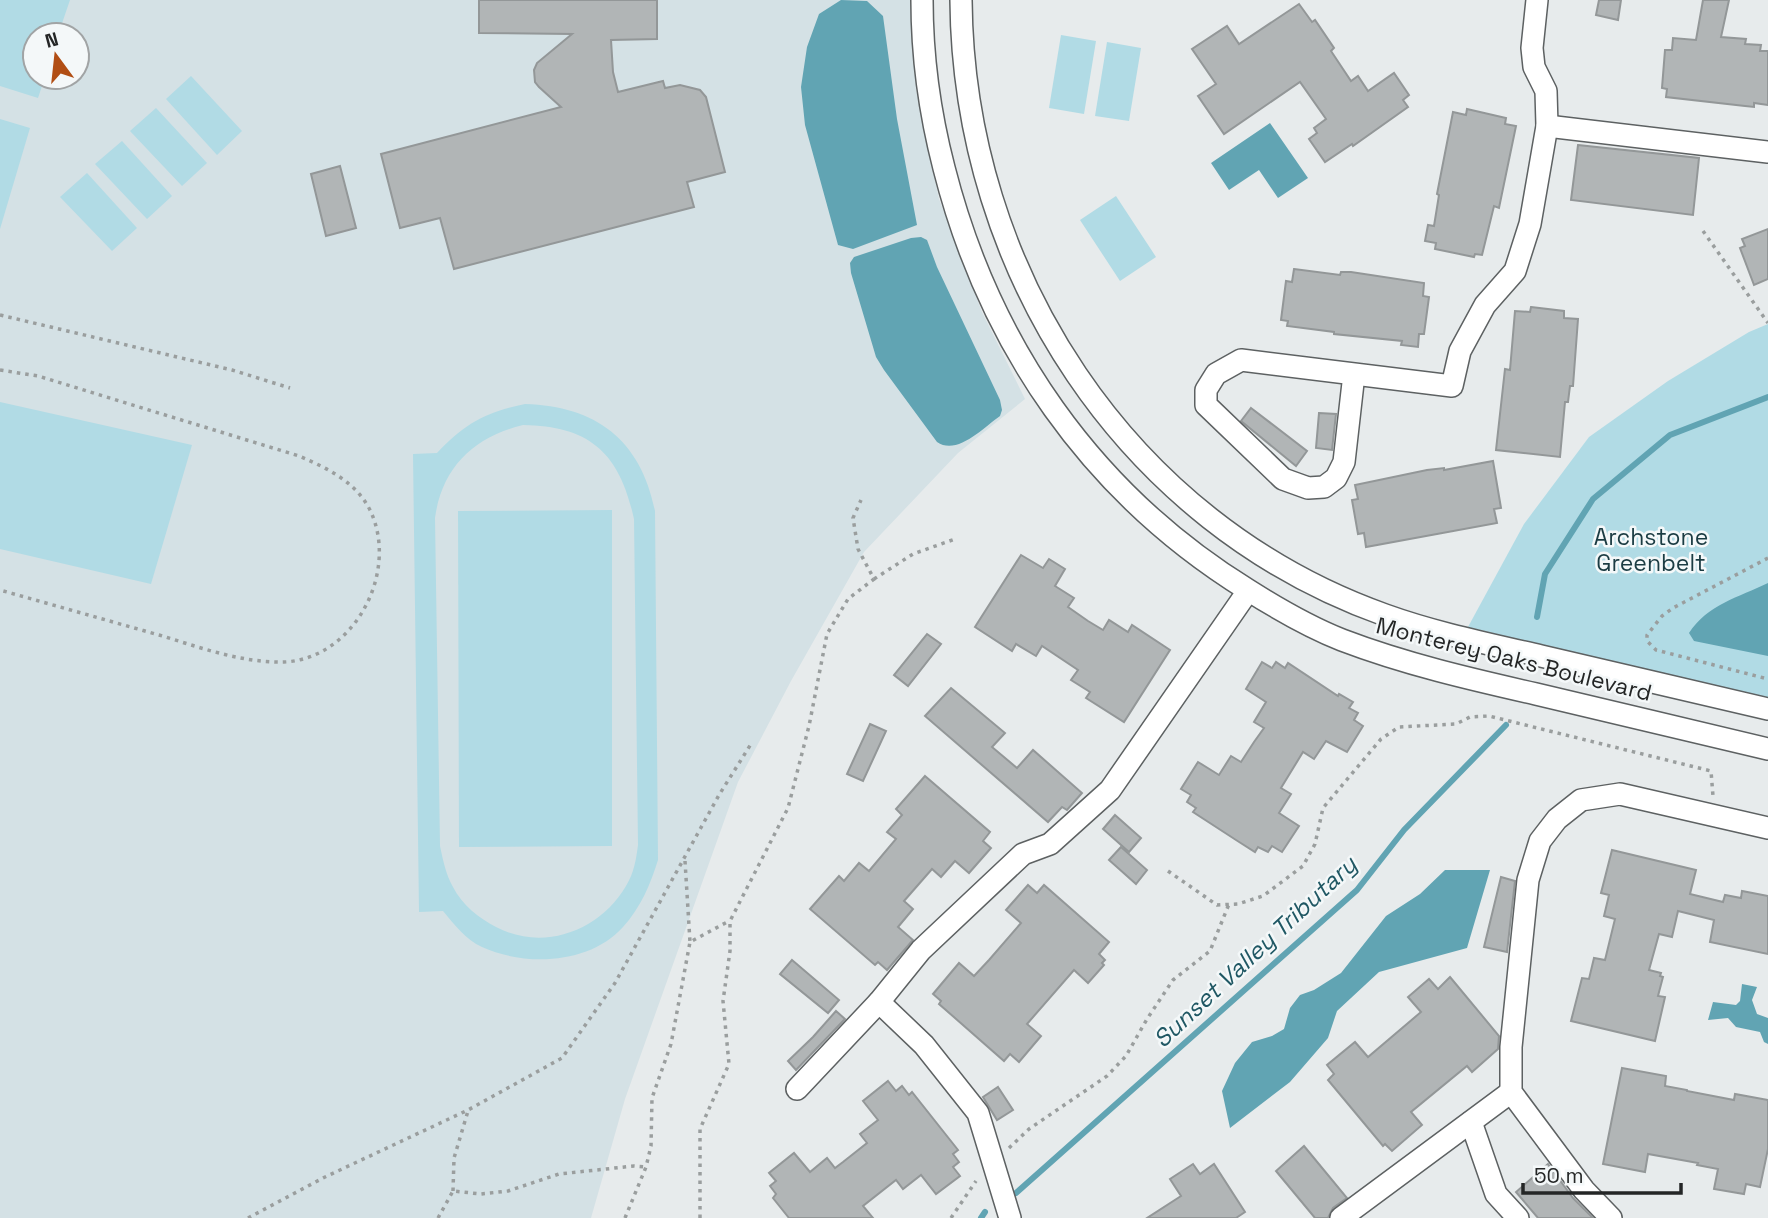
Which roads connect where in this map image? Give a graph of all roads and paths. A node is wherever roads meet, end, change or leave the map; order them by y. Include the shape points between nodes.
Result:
1 (922, 0) edge
2 (961, 0) edge
3 (1537, 0) edge
4 (1548, 126) junction
5 (1768, 152) edge
6 (1703, 231) dead end
7 (0, 315) edge
8 (1768, 323) edge
9 (0, 370) edge
10 (1354, 374) junction
11 (290, 388) dead end
12 (861, 500) dead end
13 (955, 540) dead end
14 (1768, 558) edge
15 (874, 579) junction
16 (0, 590) edge
17 (1248, 591) junction
18 (1768, 679) edge
19 (1768, 709) edge
20 (751, 744) dead end
21 (1768, 749) edge
22 (1715, 815) junction
23 (1768, 826) edge
24 (685, 857) junction
25 (1168, 871) dead end
26 (1229, 904) junction
27 (730, 920) junction
28 (690, 942) junction
29 (879, 1002) junction
30 (797, 1089) dead end
31 (1511, 1092) junction
32 (468, 1110) junction
33 (1471, 1122) junction
34 (993, 1164) junction
35 (646, 1167) junction
36 (453, 1191) junction
37 (248, 1218) edge
38 (438, 1218) edge
39 (625, 1218) edge
40 (700, 1218) edge
41 (951, 1218) edge
42 (1010, 1218) edge
43 (1340, 1218) edge
44 (1518, 1218) edge
45 (1611, 1218) edge

1 - 17 street, Monterey Oaks Boulevard via 927,76 952,201 971,258 1025,367 1072,435 1121,491 1171,536
2 - 19 street, Monterey Oaks Boulevard via 973,124 990,193 1014,259 1034,305 1090,396 1169,483 1254,549 1298,576 1383,615
3 - 4 street via 1533,57 1546,91
4 - 5 street
4 - 10 street via 1530,225 1515,271 1485,305 1460,351 1452,386
6 - 8 path
7 - 11 path
9 - 16 path via 38,376 324,467 343,478 369,509 379,564 367,606 356,621 317,654 285,662 240,658
10 - 10 street via 1241,360 1216,373 1206,390 1206,405 1283,480 1308,488 1324,487 1336,478 1344,462
12 - 15 path via 852,518 858,549
13 - 15 path via 913,554
14 - 18 path via 1662,616 1647,640 1656,650
15 - 27 path via 848,599 827,635 788,808
17 - 21 street, Monterey Oaks Boulevard via 1339,639 1404,662
17 - 29 street via 1110,790 1050,844 1023,854 921,950
20 - 24 path
22 - 23 street
22 - 26 path via 1711,771 1489,716 1456,724 1399,727 1381,738 1323,807 1315,844 1303,866 1264,896
22 - 31 street via 1620,794 1581,800 1556,819 1540,841 1528,880 1511,1047
24 - 28 path
24 - 32 path via 615,983 562,1058
25 - 26 path via 1217,905
26 - 34 path via 1210,951 1173,980 1126,1056 1107,1076 1029,1129
27 - 28 path
27 - 40 path via 723,1001 729,1064 700,1129
28 - 35 path via 671,1044 652,1098
29 - 30 street
29 - 34 street via 925,1045 978,1113
31 - 33 street
31 - 45 street via 1584,1190
32 - 36 path via 454,1158
32 - 37 path
33 - 43 street
33 - 44 street via 1496,1194
34 - 41 path via 970,1187
34 - 42 street
35 - 36 path via 559,1174 508,1191
35 - 39 path
36 - 38 path

